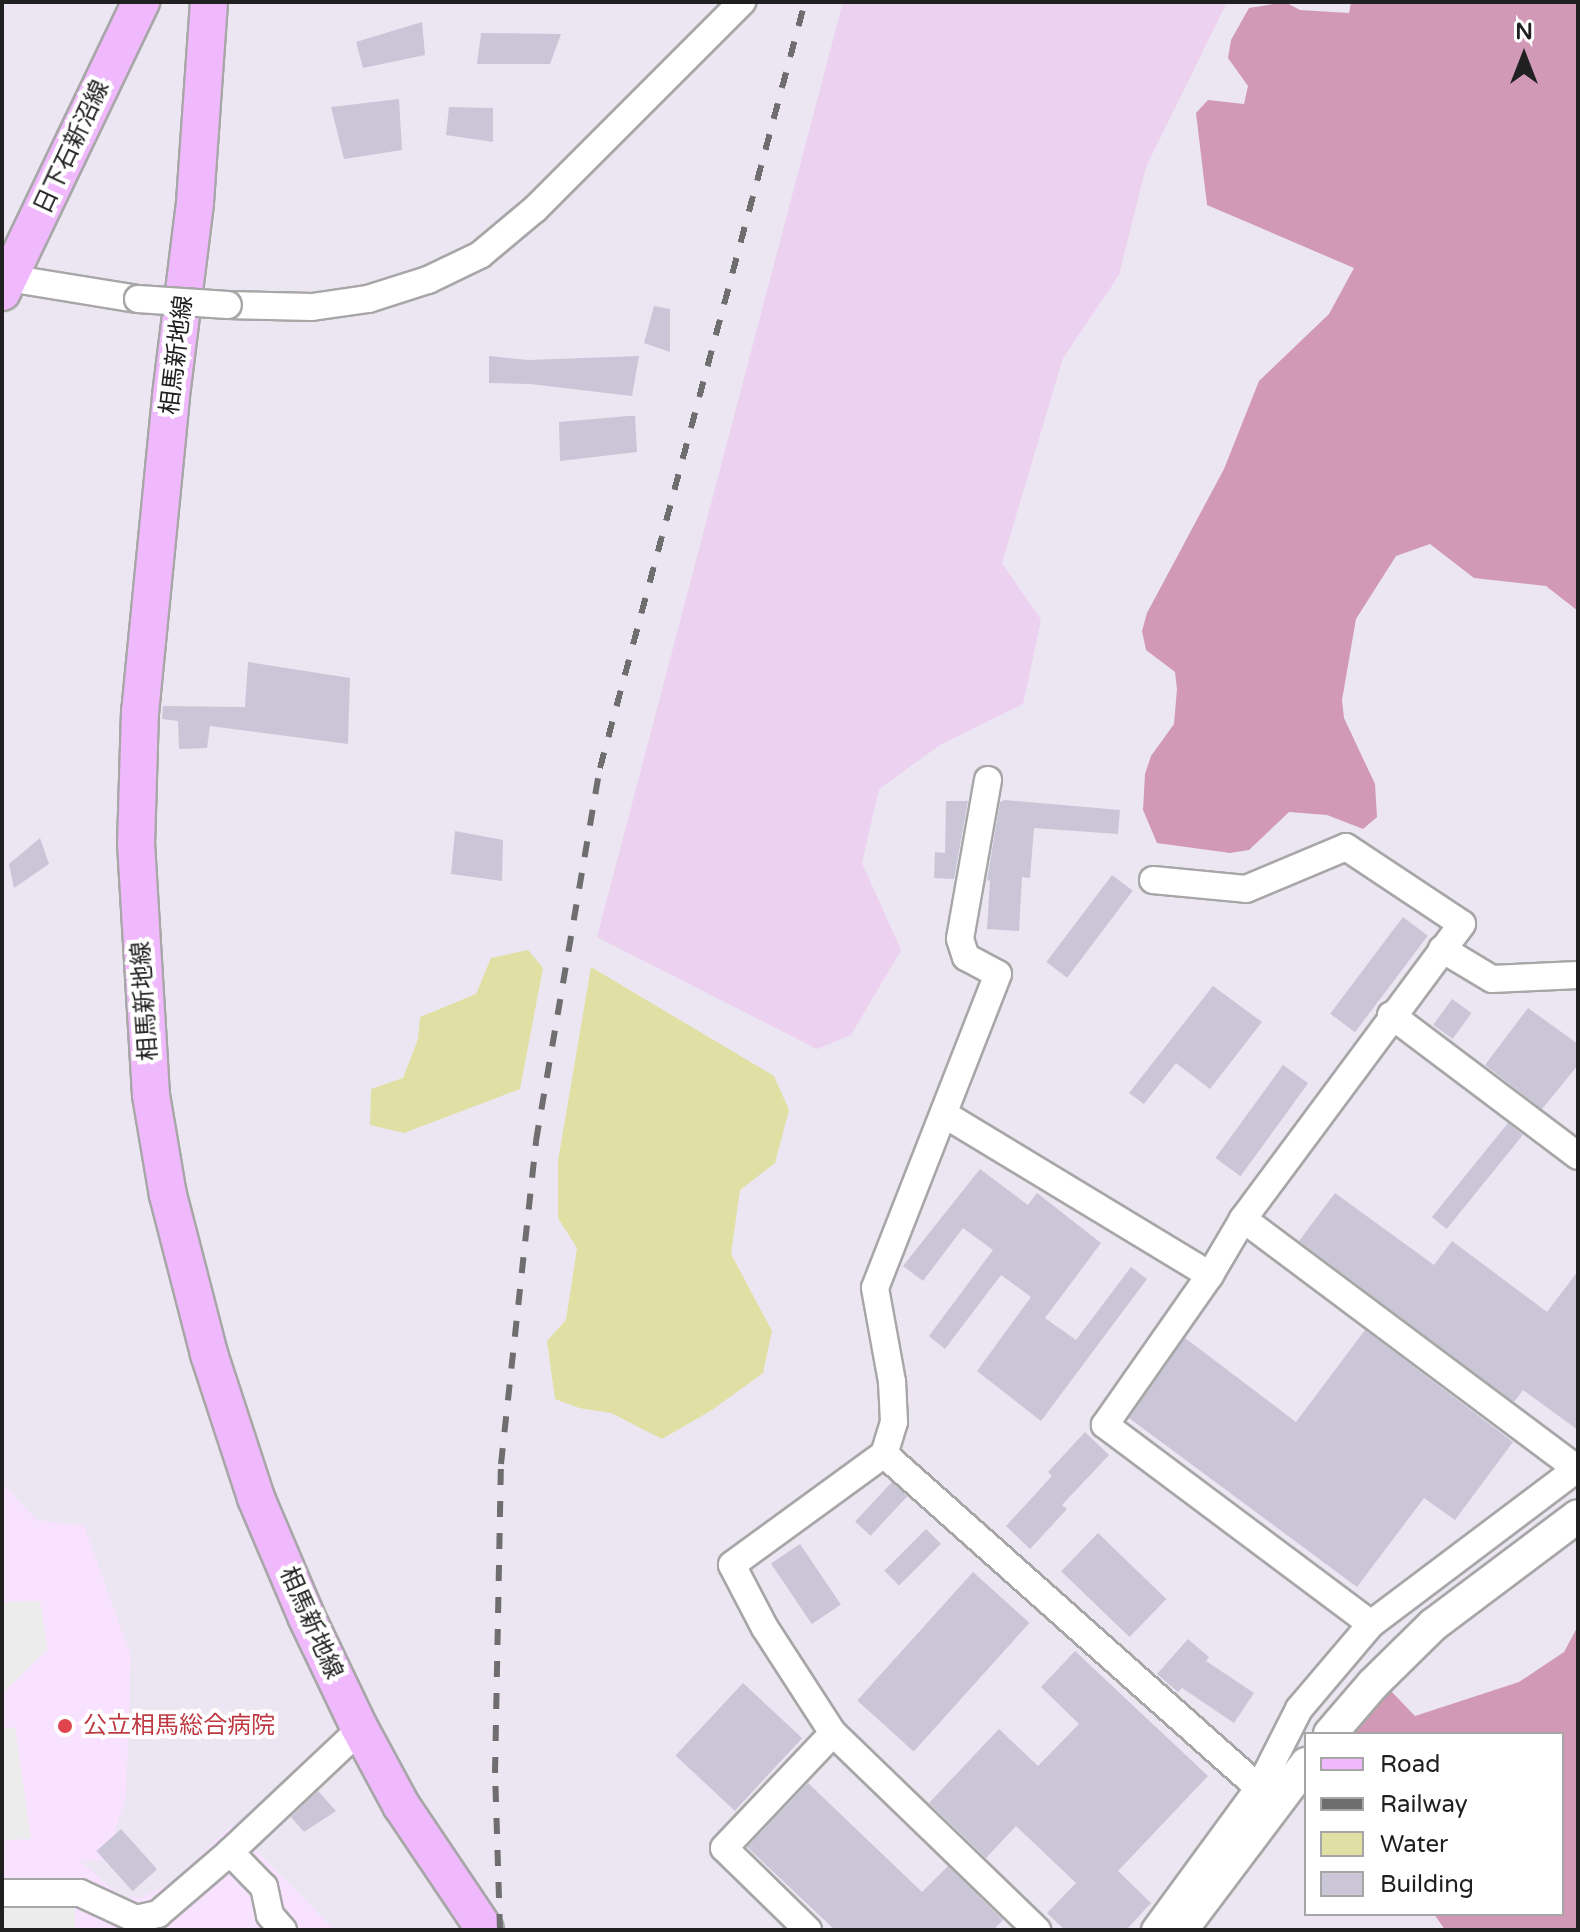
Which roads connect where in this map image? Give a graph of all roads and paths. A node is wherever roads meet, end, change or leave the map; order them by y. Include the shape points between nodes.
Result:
1 (141, 2) edge
2 (209, 2) edge
3 (742, 2) edge
4 (5, 283) edge
5 (988, 780) dead end
6 (1153, 880) dead end
7 (1442, 949) junction
8 (1578, 975) edge
9 (1391, 1015) junction
10 (944, 1114) junction
11 (1578, 1156) edge
12 (1243, 1219) junction
13 (1210, 1275) junction
14 (884, 1454) junction
15 (1578, 1469) edge
16 (1578, 1516) edge
17 (1371, 1624) junction
18 (359, 1727) junction
19 (1332, 1732) edge
20 (833, 1733) junction
21 (1304, 1767) edge
22 (1259, 1788) junction
23 (230, 1852) junction
24 (2, 1893) edge
25 (478, 1920) edge
26 (283, 1930) edge
27 (808, 1930) edge
28 (1037, 1930) edge
29 (1155, 1930) edge
30 (1181, 1930) edge

1 - 4 main road, 日下石新沼線
2 - 18 main road, 相馬新地線 via 195,203 140,711 136,843 151,1095 168,1195 251,1483
3 - 4 street, bridge via 535,209 480,255 428,280 368,299 312,307 138,299
5 - 10 street via 960,939 966,957 998,974
6 - 7 street via 1246,889 1346,847 1462,924
7 - 8 street via 1492,979
7 - 9 street
9 - 11 street
9 - 12 street
10 - 13 street
10 - 14 street via 875,1288 892,1382 894,1422
12 - 13 street
12 - 15 street
13 - 17 street via 1105,1425
14 - 20 street via 732,1565 765,1628
14 - 22 street
15 - 17 street
16 - 19 street via 1433,1625
17 - 22 street via 1299,1709
18 - 23 street
18 - 25 main road, 相馬新地線 via 401,1805
20 - 27 street via 724,1848
20 - 28 street
21 - 30 street
22 - 29 street
23 - 24 street via 158,1914 136,1919 80,1893
23 - 26 street via 264,1887 270,1915

